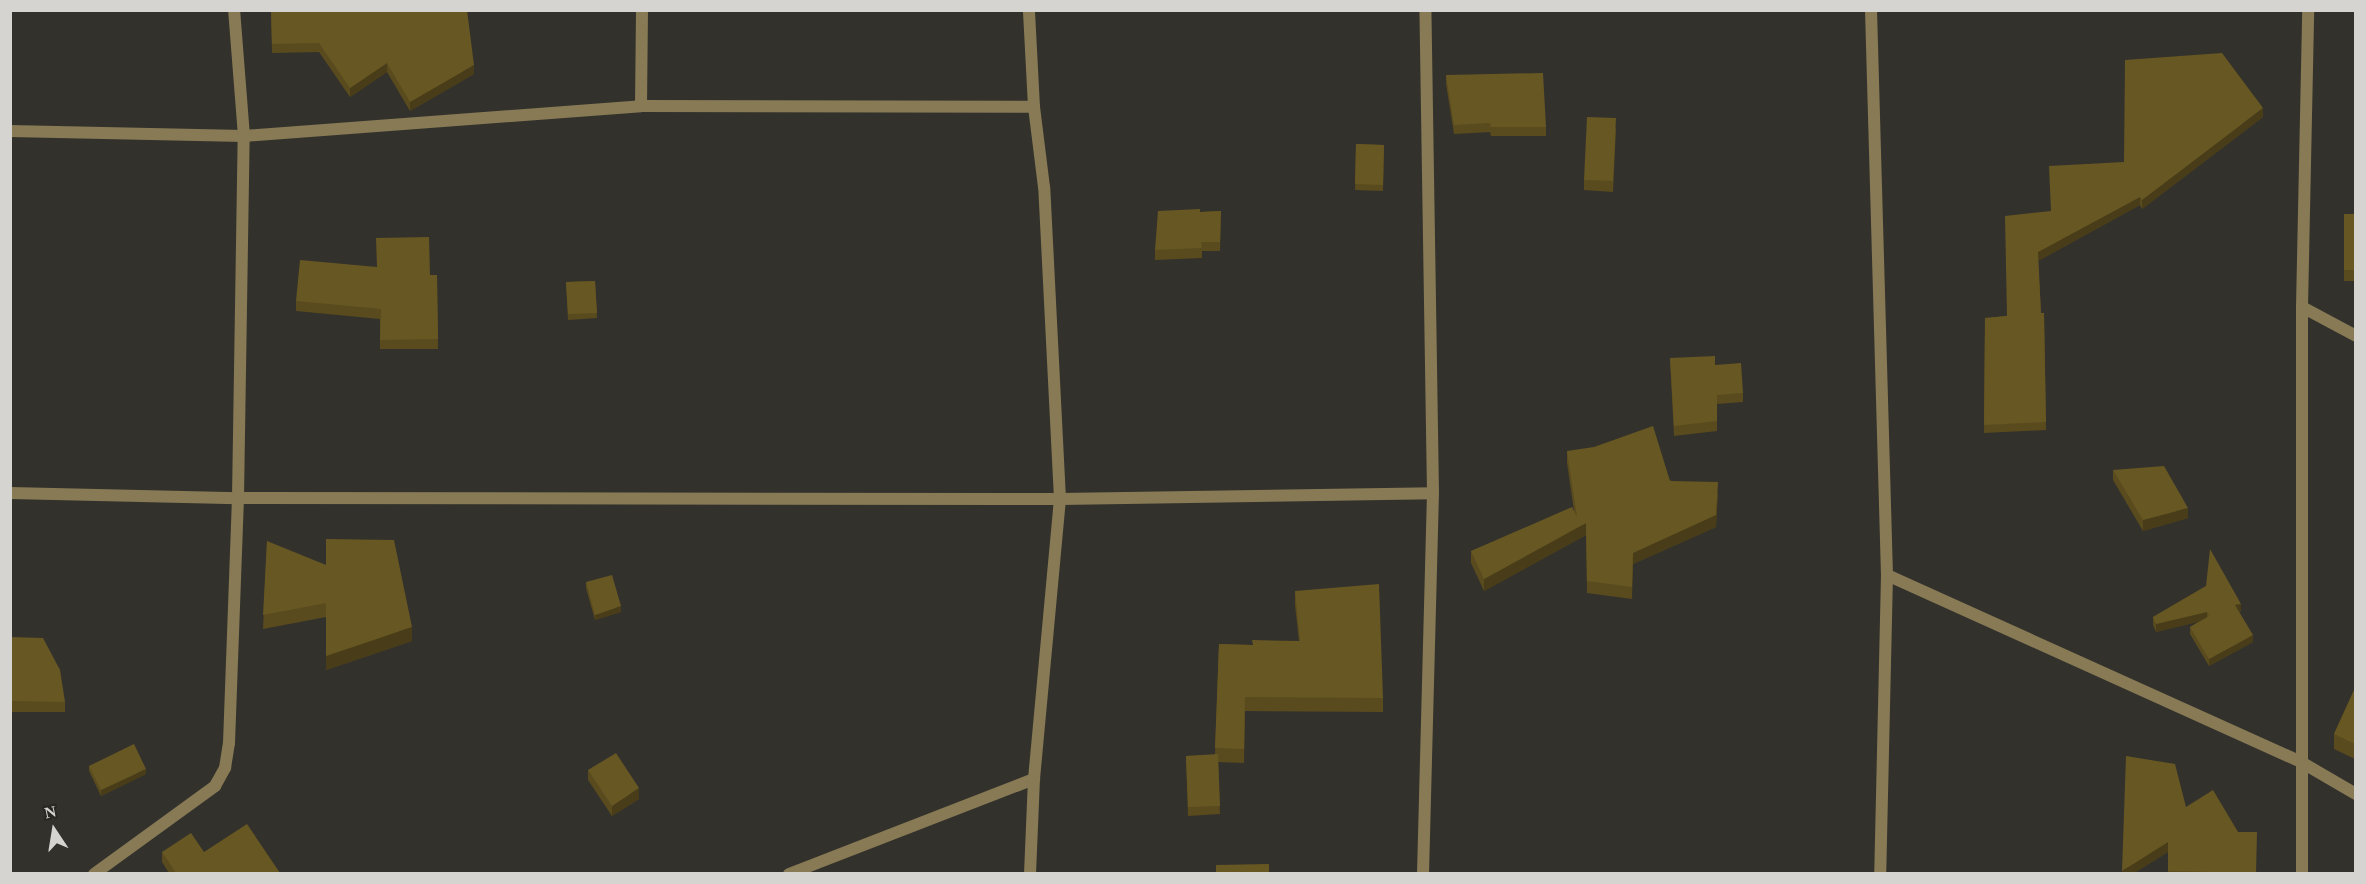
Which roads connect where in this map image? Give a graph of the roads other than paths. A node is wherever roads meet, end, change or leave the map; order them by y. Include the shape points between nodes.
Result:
1 (234, 10) edge
2 (642, 10) edge
3 (1029, 10) edge
4 (1425, 10) edge
5 (1871, 10) edge
6 (2308, 10) edge
7 (641, 106) junction
8 (1034, 106) junction
9 (10, 132) edge
10 (244, 136) junction
11 (2302, 307) junction
12 (2355, 336) edge
13 (10, 493) edge
14 (1432, 493) junction
15 (238, 498) junction
16 (1060, 499) junction
17 (1887, 575) junction
18 (2301, 762) junction
19 (1034, 779) junction
20 (2355, 794) edge
21 (94, 873) edge
22 (789, 873) edge
23 (1030, 873) edge
24 (1423, 873) edge
25 (1880, 873) edge
26 (2302, 873) edge

1 - 10 street
2 - 7 street
3 - 8 street
4 - 14 street
5 - 17 street
6 - 11 street
7 - 8 street
7 - 10 street
8 - 16 street via 1044,187
9 - 10 street
10 - 15 street
11 - 12 street
11 - 18 street
13 - 15 street
14 - 16 street
14 - 24 street
15 - 16 street
15 - 21 street via 225,768 215,786
16 - 19 street
17 - 18 street
17 - 25 street
18 - 20 street
18 - 26 street
19 - 22 street
19 - 23 street

